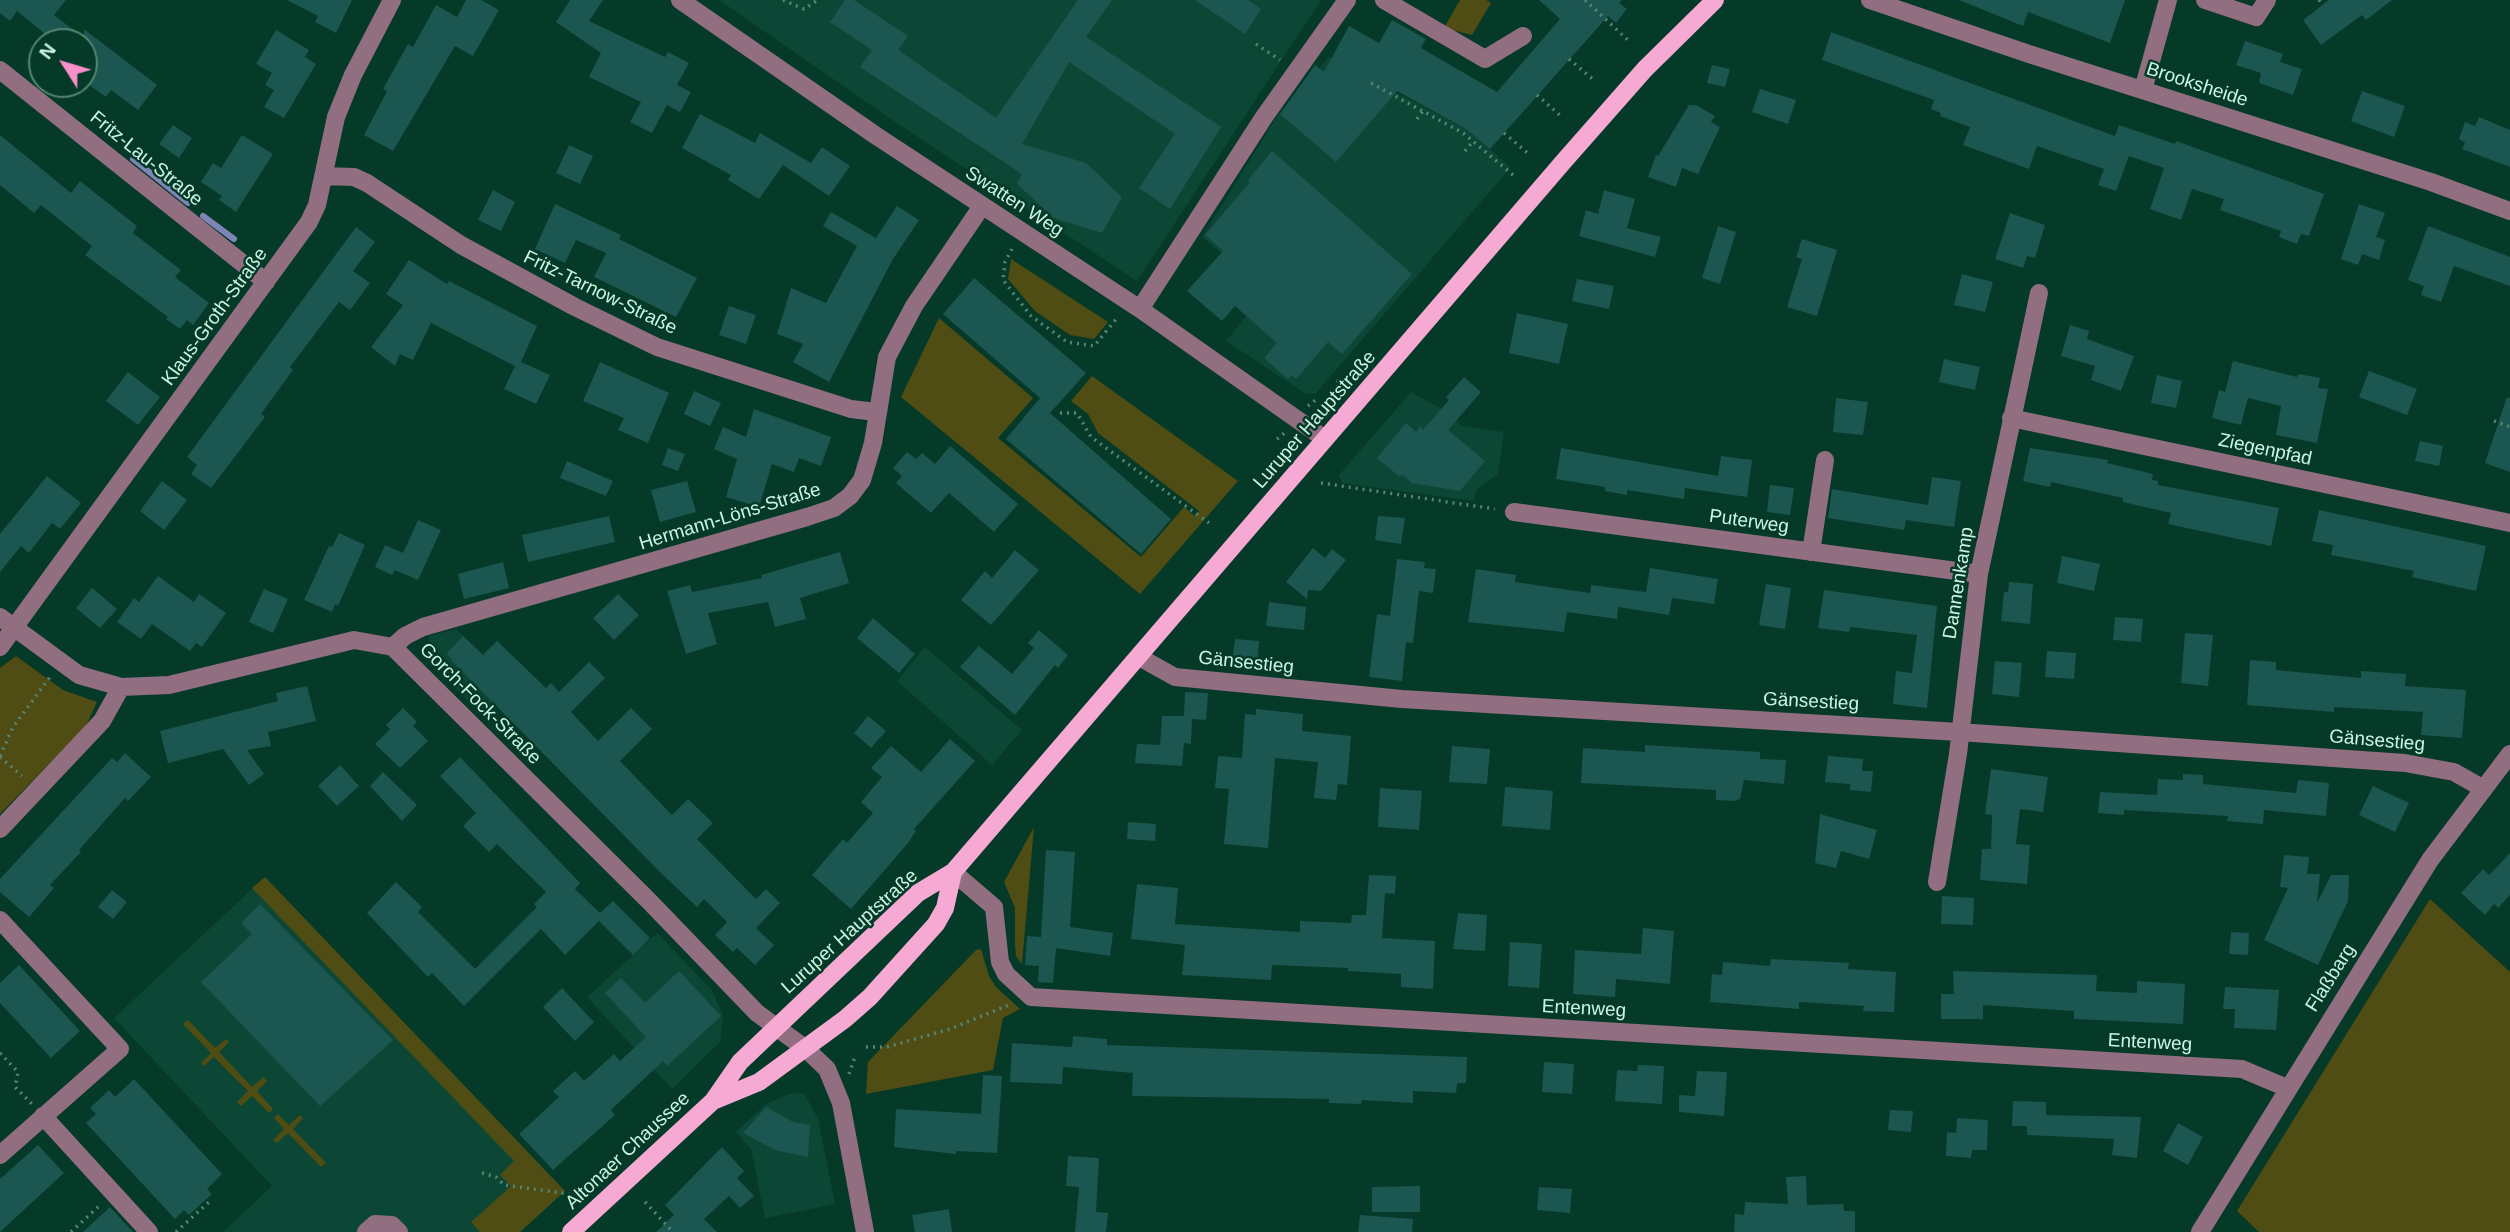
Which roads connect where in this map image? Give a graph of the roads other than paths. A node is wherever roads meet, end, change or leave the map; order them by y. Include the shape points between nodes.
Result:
1 (392, 0) edge
2 (680, 0) edge
3 (1347, 0) edge
4 (1384, 0) edge
5 (1714, 0) edge
6 (1870, 0) edge
7 (2168, 0) edge
8 (2205, 0) edge
9 (2267, 0) edge
10 (1523, 36) dead end
11 (0, 69) edge
12 (2143, 90) junction
13 (323, 176) junction
14 (982, 206) junction
15 (2510, 211) edge
16 (266, 282) junction
17 (2039, 293) dead end
18 (1140, 309) junction
19 (876, 412) junction
20 (2011, 418) junction
21 (1325, 439) junction
22 (1825, 460) dead end
23 (1514, 512) road end
24 (2510, 523) edge
25 (1811, 552) junction
26 (1979, 574) junction
27 (7, 623) edge
28 (0, 647) edge
29 (393, 647) junction
30 (1139, 657) junction
31 (121, 687) junction
32 (1959, 732) junction
33 (2510, 754) edge
34 (2482, 788) junction
35 (0, 829) edge
36 (953, 872) junction
37 (1937, 882) dead end
38 (0, 920) edge
39 (778, 1027) junction
40 (806, 1049) junction
41 (2287, 1088) junction
42 (713, 1101) junction
43 (43, 1116) junction
44 (0, 1154) edge
45 (149, 1232) edge
46 (366, 1232) edge
47 (399, 1232) edge
48 (571, 1232) edge
49 (865, 1232) edge
50 (2200, 1232) edge

1 - 13 street, Klaus-Groth-Straße via 345,92
2 - 14 street, Swatten Weg
3 - 18 street
4 - 10 street via 1485,59
5 - 21 main road, Luruper Hauptstraße via 1627,89
6 - 12 street, Brooksheide
7 - 12 street
8 - 9 street via 2256,17
11 - 16 street, Fritz-Lau-Straße
12 - 15 street, Brooksheide
13 - 16 street, Klaus-Groth-Straße via 309,222
13 - 19 street, Fritz-Tarnow-Straße via 354,177 367,183 461,244 657,348 851,410
14 - 18 street, Swatten Weg
14 - 19 street, Hermann-Löns-Straße via 904,323 887,357
16 - 27 street, Klaus-Groth-Straße
17 - 20 street, Dannenkamp
18 - 21 street, Swatten Weg
19 - 29 street, Hermann-Löns-Straße via 862,480 834,508 424,627
20 - 24 street, Ziegenpfad
20 - 26 street, Dannenkamp
21 - 30 main road, Luruper Hauptstraße
22 - 25 street
23 - 25 street, Puterweg
25 - 26 street, Puterweg
26 - 32 street, Dannenkamp
27 - 28 street, Klaus-Groth-Straße
27 - 31 street, Gorch-Fock-Straße via 79,675
29 - 31 street, Gorch-Fock-Straße via 372,641 340,642 169,685
29 - 39 street, Gorch-Fock-Straße via 757,1013
30 - 32 street, Gänsestieg via 1175,677 1402,699
30 - 36 main road, Luruper Hauptstraße
31 - 35 street via 102,721
32 - 34 street, Gänsestieg via 2406,763 2454,772
32 - 37 street, Dannenkamp
33 - 34 street, Flaßbarg
34 - 41 street, Flaßbarg via 2430,860
36 - 39 main road, Luruper Hauptstraße via 918,893
36 - 40 main road, Luruper Hauptstraße via 941,915 919,945 853,1012
36 - 41 street, Entenweg via 994,907 1000,962 1006,974 1031,996 2242,1069
38 - 43 street via 120,1049
39 - 40 street, Gorch-Fock-Straße
39 - 42 main road, Altonaer Chaussee via 740,1062
40 - 42 main road, Altonaer Chaussee via 759,1082
40 - 49 street, Gorch-Fock-Straße via 836,1085
41 - 50 street, Flaßbarg
42 - 48 main road, Altonaer Chaussee
43 - 44 street
43 - 45 street
46 - 47 street via 375,1224 392,1225

